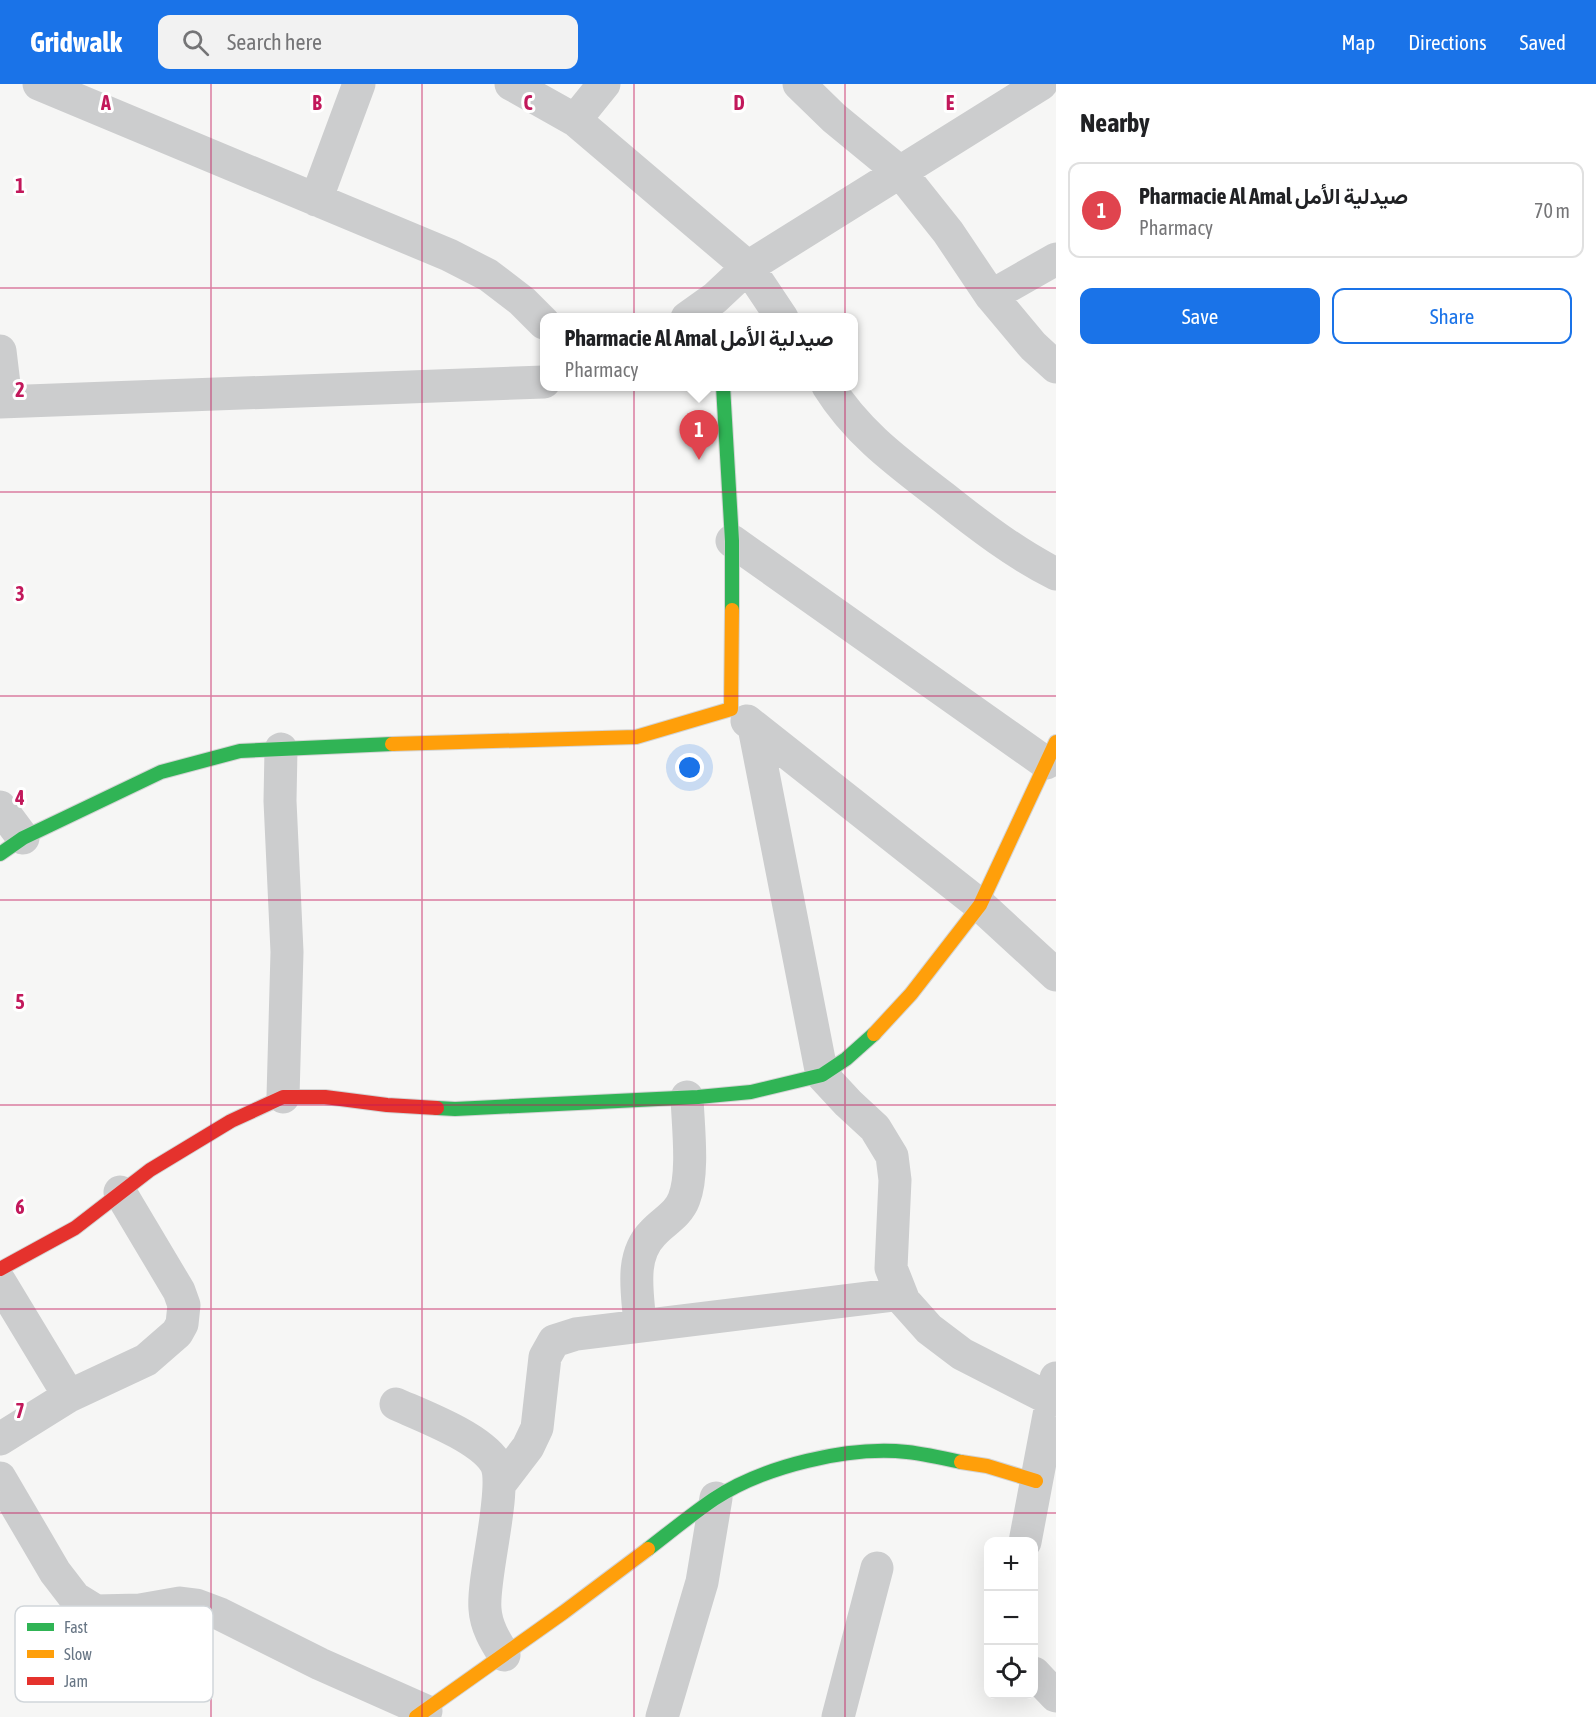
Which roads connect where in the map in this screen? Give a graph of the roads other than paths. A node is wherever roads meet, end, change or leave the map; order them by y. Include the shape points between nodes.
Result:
1 (39, 84) edge
2 (359, 84) edge
3 (511, 84) edge
4 (604, 84) edge
5 (799, 84) edge
6 (1041, 84) edge
7 (575, 120) junction
8 (901, 173) junction
9 (316, 200) junction
10 (1056, 259) edge
11 (748, 267) junction
12 (991, 296) junction
13 (716, 308) edge
14 (702, 313) edge
15 (779, 313) edge
16 (540, 319) edge
17 (0, 351) edge
18 (1056, 367) edge
19 (540, 382) edge
20 (723, 391) edge
21 (831, 391) edge
22 (3, 402) edge
23 (732, 542) junction
24 (1056, 574) edge
25 (743, 718) junction
26 (281, 749) junction
27 (1051, 753) edge
28 (0, 807) edge
29 (12, 846) edge
30 (980, 905) junction
31 (1056, 975) edge
32 (822, 1075) junction
33 (283, 1097) junction
34 (687, 1097) junction
35 (120, 1192) junction
36 (0, 1269) edge
37 (0, 1282) edge
38 (901, 1294) junction
39 (639, 1325) junction
40 (1054, 1389) edge
41 (69, 1396) junction
42 (396, 1404) dead end
43 (0, 1439) edge
44 (0, 1479) edge
45 (1036, 1481) junction
46 (499, 1485) junction
47 (716, 1498) junction
48 (1026, 1537) edge
49 (877, 1568) dead end
50 (88, 1606) edge
51 (163, 1606) edge
52 (199, 1606) edge
53 (213, 1611) edge
54 (504, 1655) junction
55 (1038, 1677) edge
56 (1056, 1695) edge
57 (421, 1714) edge
58 (662, 1717) edge
59 (838, 1717) edge

1 - 9 street
2 - 9 street
3 - 7 street
4 - 7 street
5 - 8 street
6 - 8 street
7 - 11 street
8 - 11 street
8 - 12 street via 948,232
9 - 16 street via 450,255 488,275
10 - 12 street
11 - 13 street
11 - 15 street
12 - 18 street via 1032,346
13 - 14 street
17 - 22 street
19 - 22 street
20 - 23 street
21 - 24 street via 868,437 906,469 972,520
23 - 25 street
23 - 27 street
25 - 26 street via 636,737
25 - 30 street
25 - 32 street
26 - 29 street via 240,751 160,771
26 - 33 street via 287,952
27 - 30 street
28 - 29 street
30 - 31 street
30 - 32 street via 877,1031
32 - 34 street via 751,1092
32 - 38 street via 875,1128 892,1156 896,1180 891,1268
33 - 34 street via 455,1108
33 - 35 street via 231,1120
34 - 39 street via 689,1182 684,1201 644,1244 636,1266
35 - 36 street via 75,1228
35 - 41 street via 179,1291 184,1315 177,1333 146,1360
37 - 41 street
38 - 39 street
38 - 40 street via 929,1329 962,1354
39 - 46 street via 554,1341 545,1357 537,1428 528,1447
40 - 45 street
41 - 43 street
42 - 46 street via 457,1432 484,1452 496,1464
44 - 50 street via 55,1572 75,1598
45 - 47 street via 987,1466 906,1452 843,1453 795,1464
45 - 48 street
46 - 54 street via 485,1610 492,1635
47 - 54 street
47 - 58 street via 702,1582
49 - 59 street
51 - 52 street
53 - 57 street
54 - 57 street
55 - 56 street

